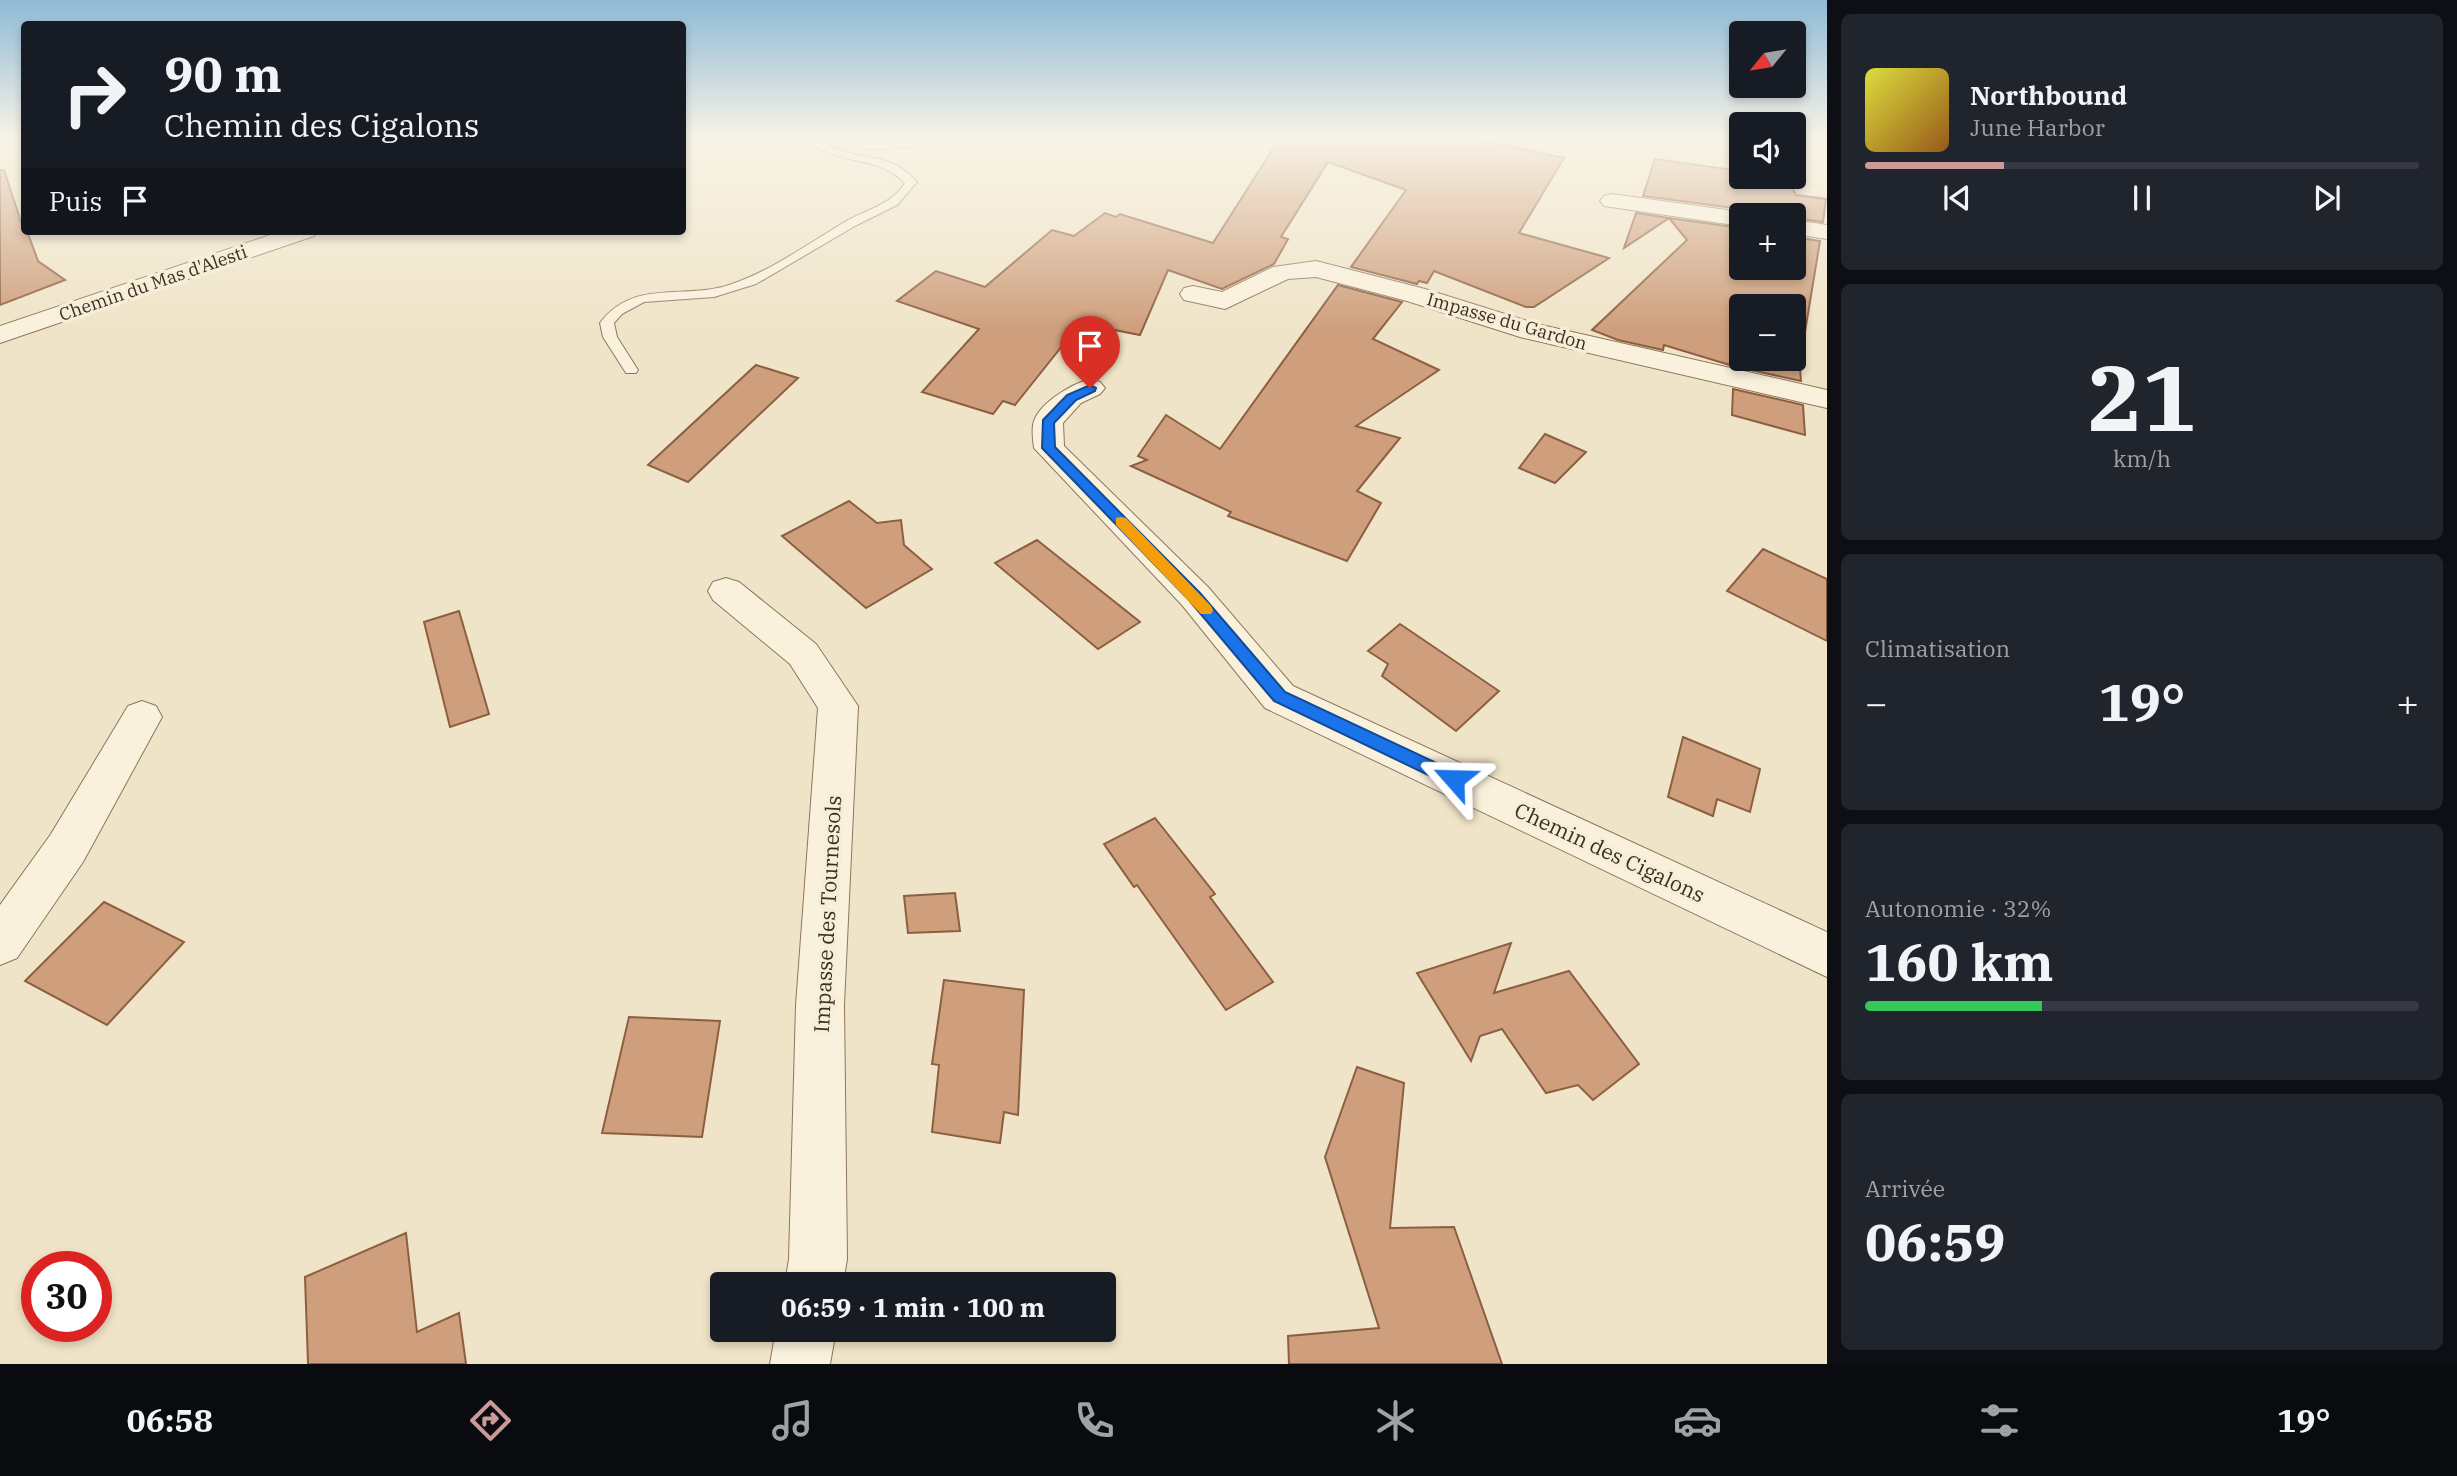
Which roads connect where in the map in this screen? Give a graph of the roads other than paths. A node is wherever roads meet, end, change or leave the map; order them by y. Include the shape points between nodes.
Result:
1 (892, 202) edge
2 (1617, 202) edge
3 (1729, 217) edge
4 (1806, 229) edge
5 (1827, 232) edge
6 (294, 235) edge
7 (1193, 293) dead end
8 (0, 335) edge
9 (631, 370) dead end
10 (1090, 388) dead end
11 (1827, 399) edge
12 (726, 591) dead end
13 (142, 717) dead end
14 (0, 943) edge
15 (1827, 954) edge
16 (816, 1272) edge
17 (804, 1342) edge
18 (800, 1364) edge

1 - 9 lane via 774,273 715,293 636,299 617,308 607,323 610,337
2 - 3 street
4 - 5 street
6 - 8 street, Chemin du Mas d'Alesti
7 - 11 street, Impasse du Gardon via 1225,301 1282,272 1316,269 1530,331
10 - 15 street, Chemin des Cigalons via 1071,397 1048,422 1049,448 1195,596 1279,697
12 - 16 street, Impasse des Tournesols via 803,654 838,706 820,1006
13 - 14 street via 67,848
17 - 18 street

